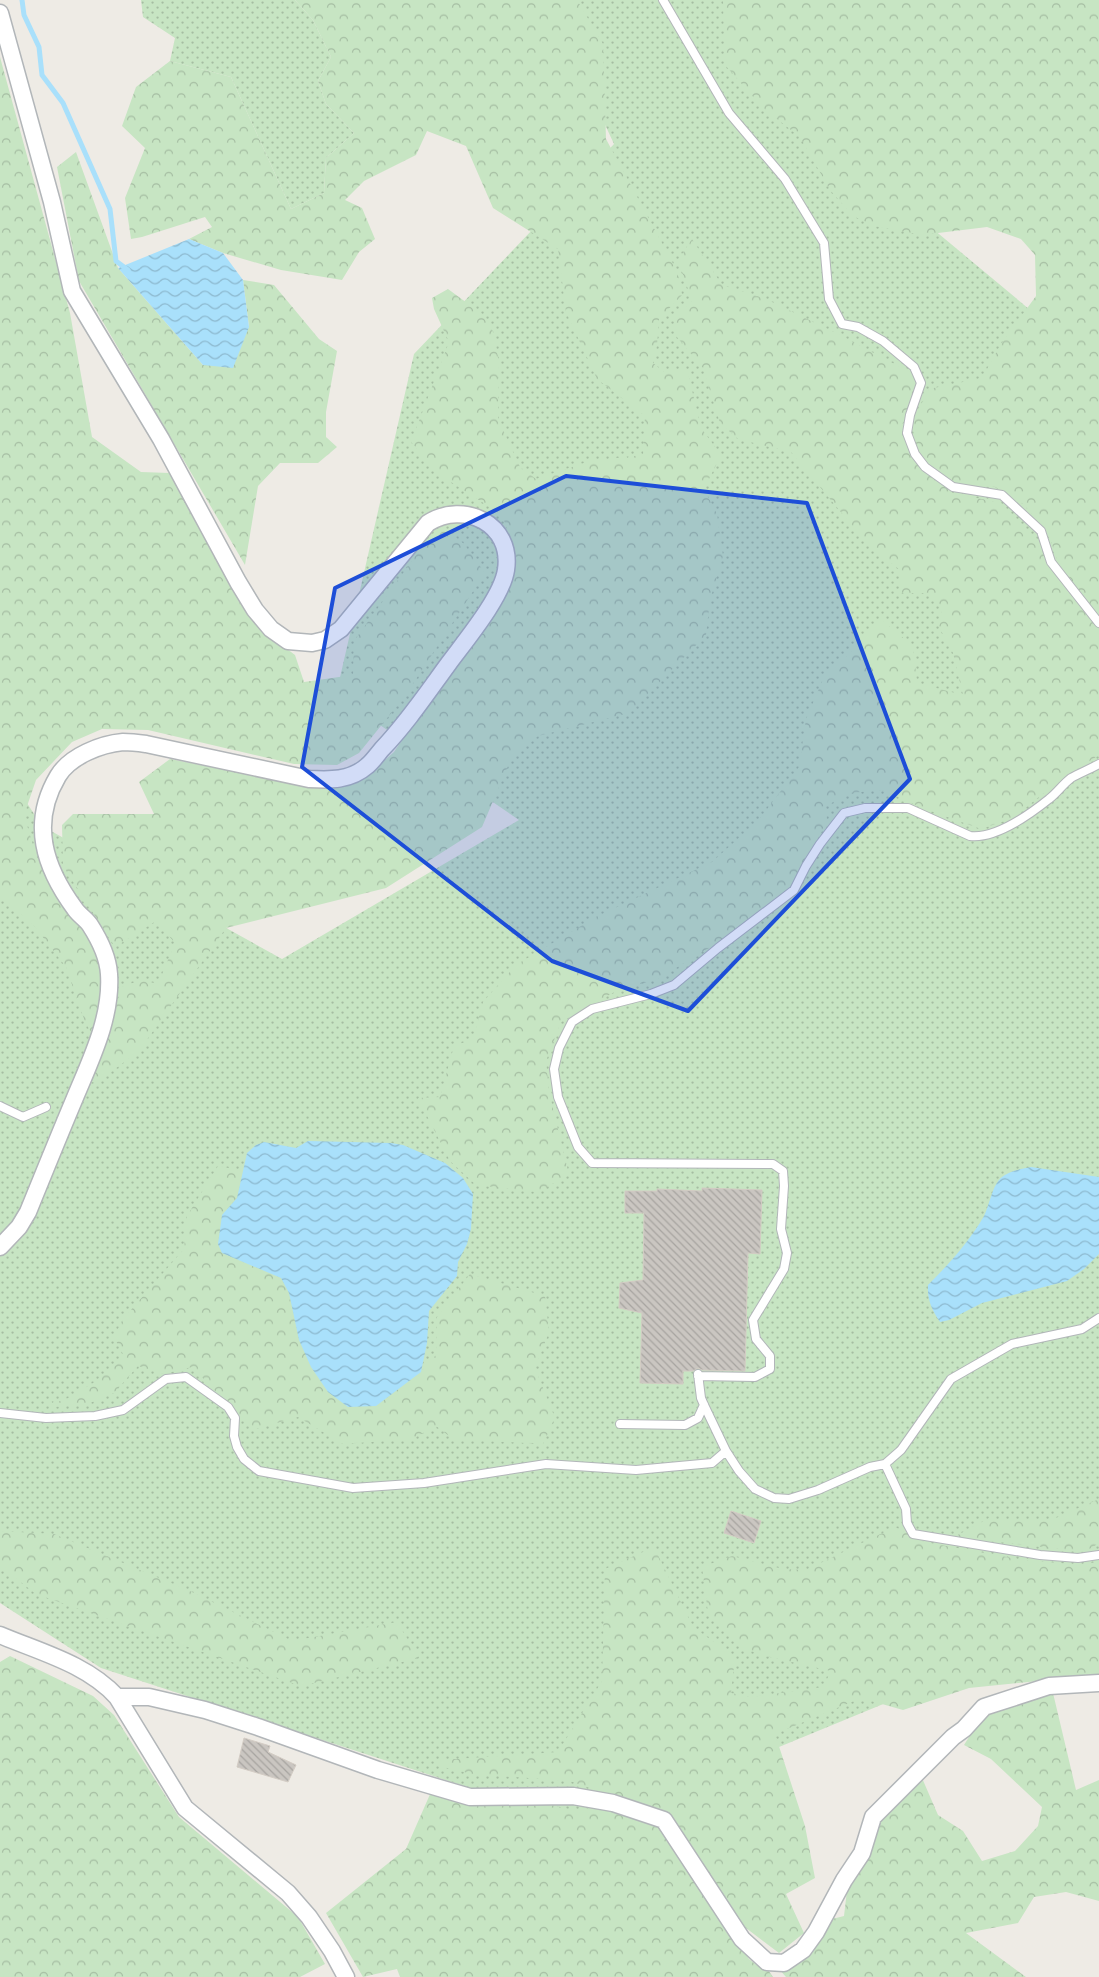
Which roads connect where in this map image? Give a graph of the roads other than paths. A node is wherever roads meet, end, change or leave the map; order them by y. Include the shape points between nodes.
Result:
1 (663, 0) edge
2 (0, 12) edge
3 (1099, 623) edge
4 (1099, 764) edge
5 (0, 1106) edge
6 (46, 1107) dead end
7 (0, 1247) edge
8 (1099, 1318) edge
9 (704, 1406) junction
10 (0, 1413) edge
11 (620, 1424) dead end
12 (726, 1451) junction
13 (885, 1464) junction
14 (1099, 1555) edge
15 (0, 1635) edge
16 (1099, 1683) edge
17 (117, 1697) junction
18 (346, 1977) edge

1 - 3 lane via 730,113 785,179 824,244 829,299 842,324 858,327 883,341 914,367 921,383 907,433 915,454 925,467 953,487 1002,495 1041,532 1051,562
2 - 7 street via 52,202 72,291 161,439 238,582 271,629 288,641 312,643 325,640 341,629 428,523 438,516 465,514 480,519 493,527 507,555 506,572 500,588 483,617 400,730 366,767 348,777 330,780 309,778 124,742 86,753 60,773 50,789 42,820 43,845 48,865 101,945 109,973 107,1010 28,1212
4 - 9 lane via 1070,779 1050,799 1018,820 997,833 981,838 908,808 865,808 844,813 811,859 794,890 674,985 592,1009 572,1022 554,1069 558,1097 578,1147 592,1163 772,1164 783,1171 781,1229 787,1253 784,1268 753,1320 756,1339 770,1356 770,1369 755,1377 698,1374
5 - 6 lane via 23,1117
8 - 13 lane via 1082,1329 1012,1344 951,1379 901,1450
9 - 11 lane via 698,1418 685,1425
9 - 12 lane
10 - 12 lane via 46,1418 94,1416 123,1410 166,1379 186,1377 228,1407 235,1418 236,1447 259,1471 353,1488 424,1483 546,1464 636,1470 712,1463
12 - 13 lane via 755,1489 781,1499 811,1492 870,1467
13 - 14 lane via 914,1534 1040,1554 1078,1558
15 - 17 street via 95,1676
16 - 17 street via 1050,1686 984,1707 873,1817 862,1853 816,1932 803,1950 784,1963 766,1962 742,1939 664,1820 573,1796 470,1797 378,1770 205,1710 149,1697
17 - 18 street via 185,1808 288,1892 332,1951

